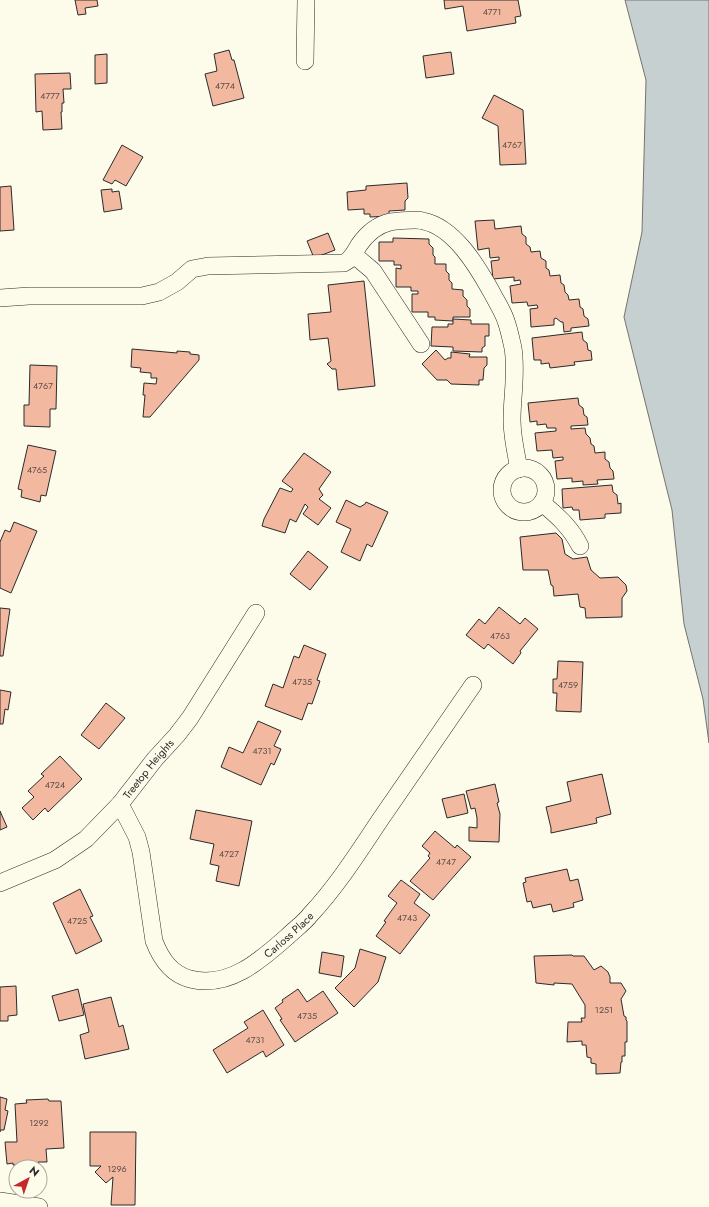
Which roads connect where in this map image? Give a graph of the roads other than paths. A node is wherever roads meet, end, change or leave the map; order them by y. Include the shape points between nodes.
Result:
1 (306, 0) edge
2 (306, 61) dead end
3 (354, 254) junction
4 (0, 298) edge
5 (421, 344) dead end
6 (519, 469) junction
7 (542, 503) junction
8 (580, 546) dead end
9 (256, 613) dead end
10 (473, 686) dead end
11 (120, 804) junction
12 (0, 883) edge
13 (0, 1201) edge
14 (39, 1207) edge

1 - 2 street
3 - 4 street via 349,261 338,264 208,266 192,269 160,292 142,296
3 - 5 street via 373,271
3 - 6 street via 363,239 382,225 390,222 423,220 450,235 465,250 498,304 508,327 514,361 512,423
6 - 7 street via 526,468 540,474 546,488 546,496
6 - 7 street via 512,471 503,482 503,496 510,508 530,512
7 - 8 street via 559,517 574,534
9 - 11 street, Treetop Heights via 190,718
10 - 11 street, Carloss Place via 337,884 310,916 267,954 229,977 215,981 186,978 167,965 159,954 154,941 137,837
11 - 12 street, Treetop Heights via 86,839 56,860
13 - 14 street

